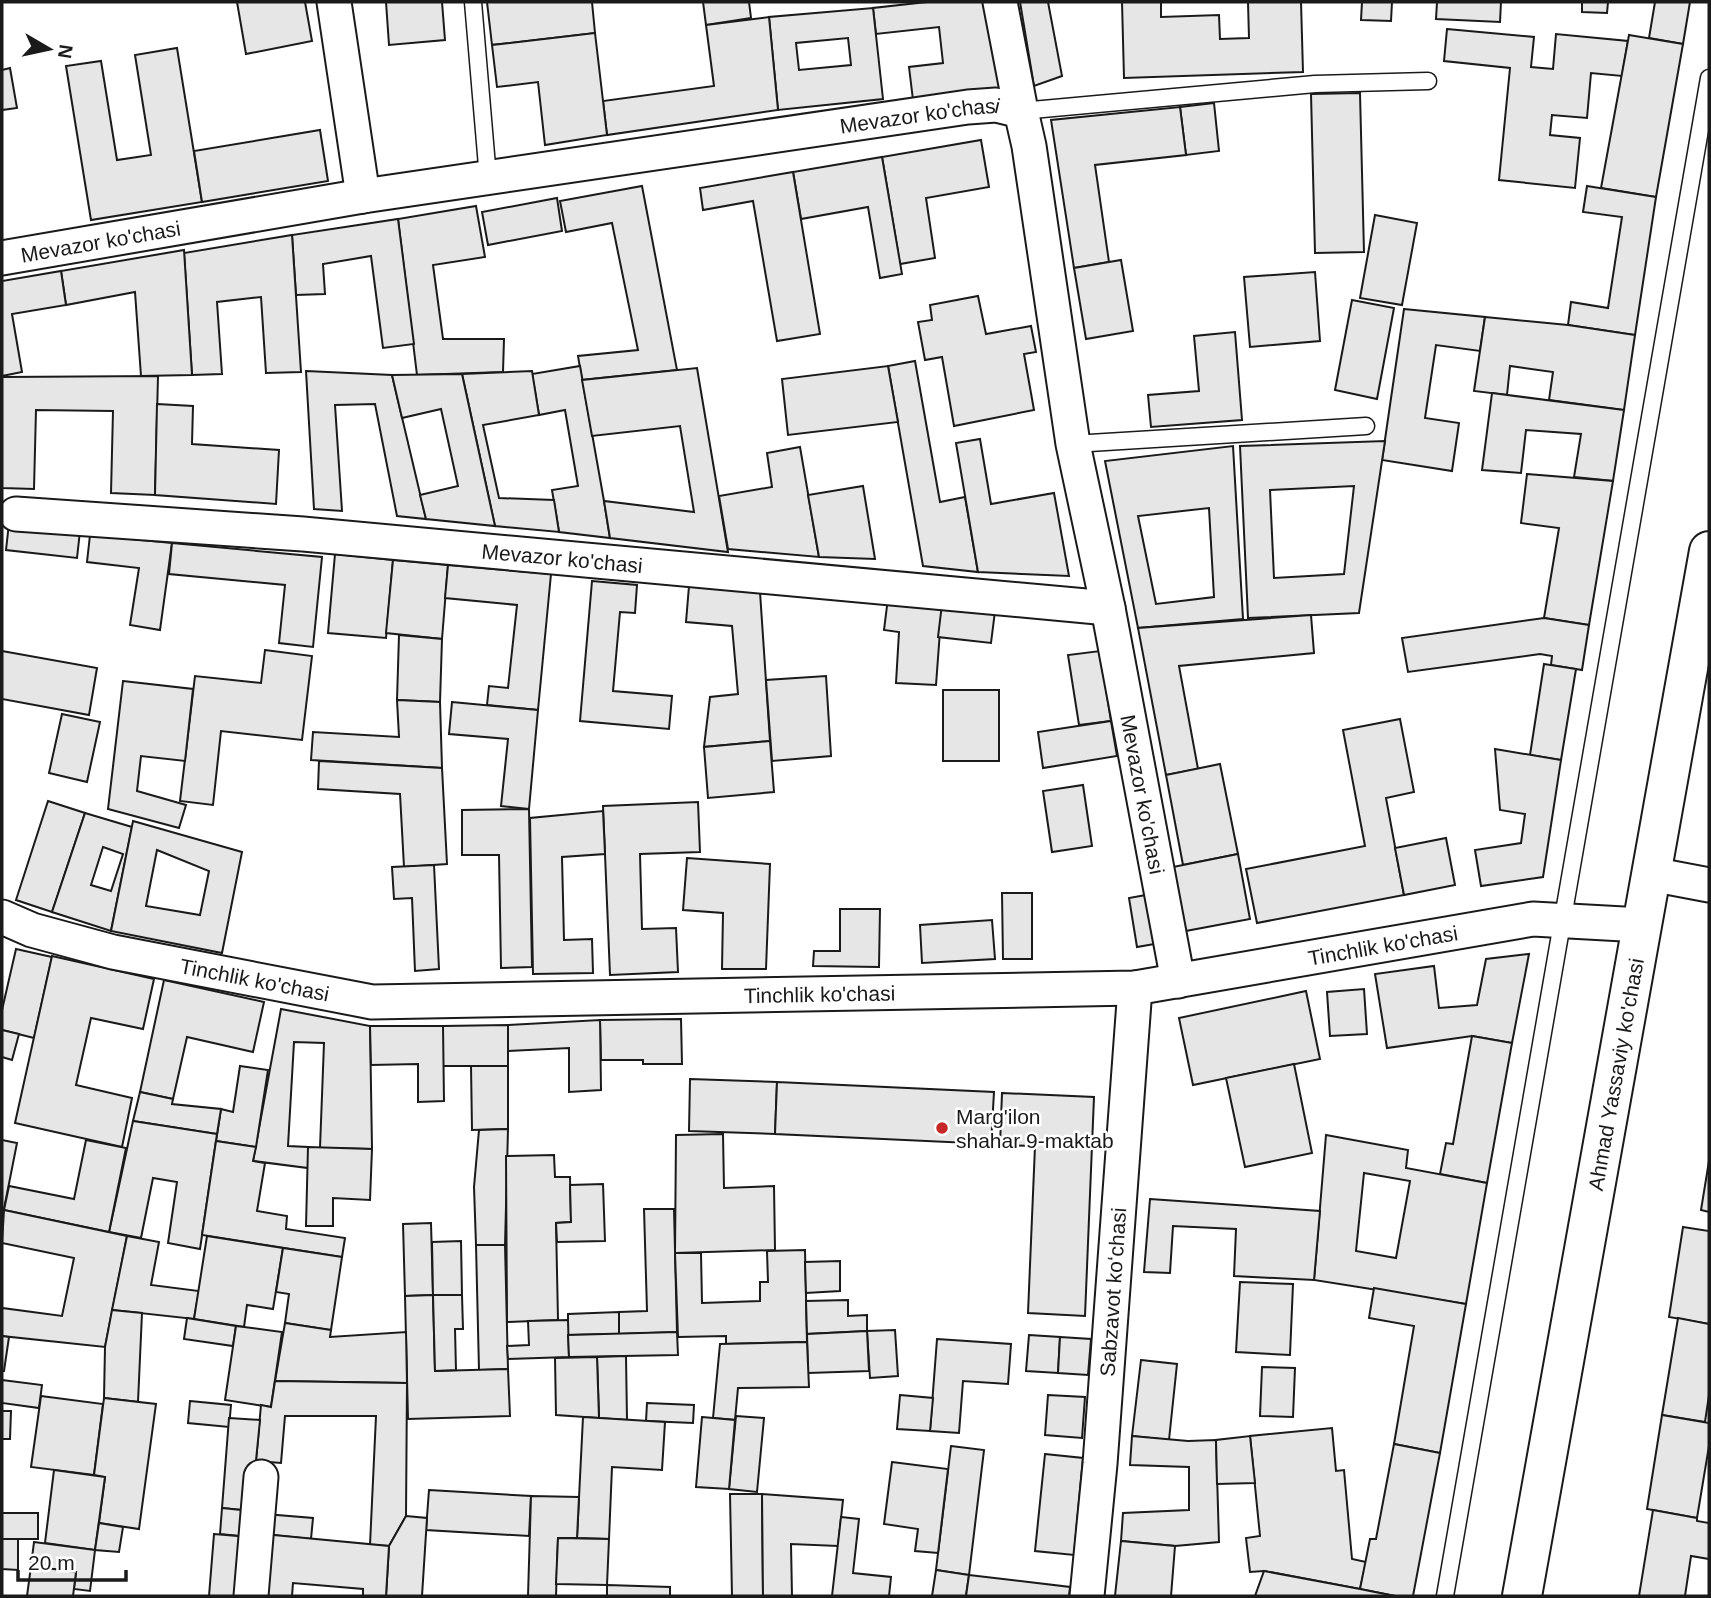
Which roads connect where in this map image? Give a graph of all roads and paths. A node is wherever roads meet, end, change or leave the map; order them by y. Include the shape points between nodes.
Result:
1 (334, 2) edge
2 (473, 2) edge
3 (1000, 2) edge
4 (1709, 78) edge
5 (1428, 81) dead end
6 (1021, 111) junction
7 (488, 178) junction
8 (363, 196) junction
9 (2, 258) edge
10 (1366, 426) dead end
11 (1073, 444) junction
12 (16, 514) dead end
13 (1709, 551) edge
14 (1108, 608) junction
15 (1651, 874) junction
16 (1709, 885) edge
17 (2, 917) edge
18 (1563, 920) junction
19 (1642, 925) junction
20 (1178, 981) junction
21 (1135, 988) junction
22 (261, 1477) dead end
23 (251, 1596) edge
24 (1087, 1596) edge
25 (1445, 1596) edge
26 (1522, 1596) edge

1 - 8 street
2 - 7 lane
3 - 6 street, Mevazor ko'chasi
4 - 18 lane
5 - 6 lane via 1315,84
6 - 7 street, Mevazor ko'chasi via 996,105 968,107
6 - 11 street, Mevazor ko'chasi
7 - 8 street, Mevazor ko'chasi
8 - 9 street, Mevazor ko'chasi
10 - 11 lane
11 - 14 street, Mevazor ko'chasi
12 - 14 street, Mevazor ko'chasi via 303,534
13 - 15 main road, Ahmad Yassaviy ko'chasi
14 - 20 street, Mevazor ko'chasi
15 - 16 street
15 - 19 main road, Ahmad Yassaviy ko'chasi
17 - 21 street, Tinchlik ko'chasi via 113,952 372,1002
18 - 19 street, Tinchlik ko'chasi
18 - 20 street, Tinchlik ko'chasi via 1533,919
18 - 25 lane
19 - 26 main road, Ahmad Yassaviy ko'chasi
20 - 21 street, Tinchlik ko'chasi
21 - 24 street, Sabzavot koʻchasi
22 - 23 street

